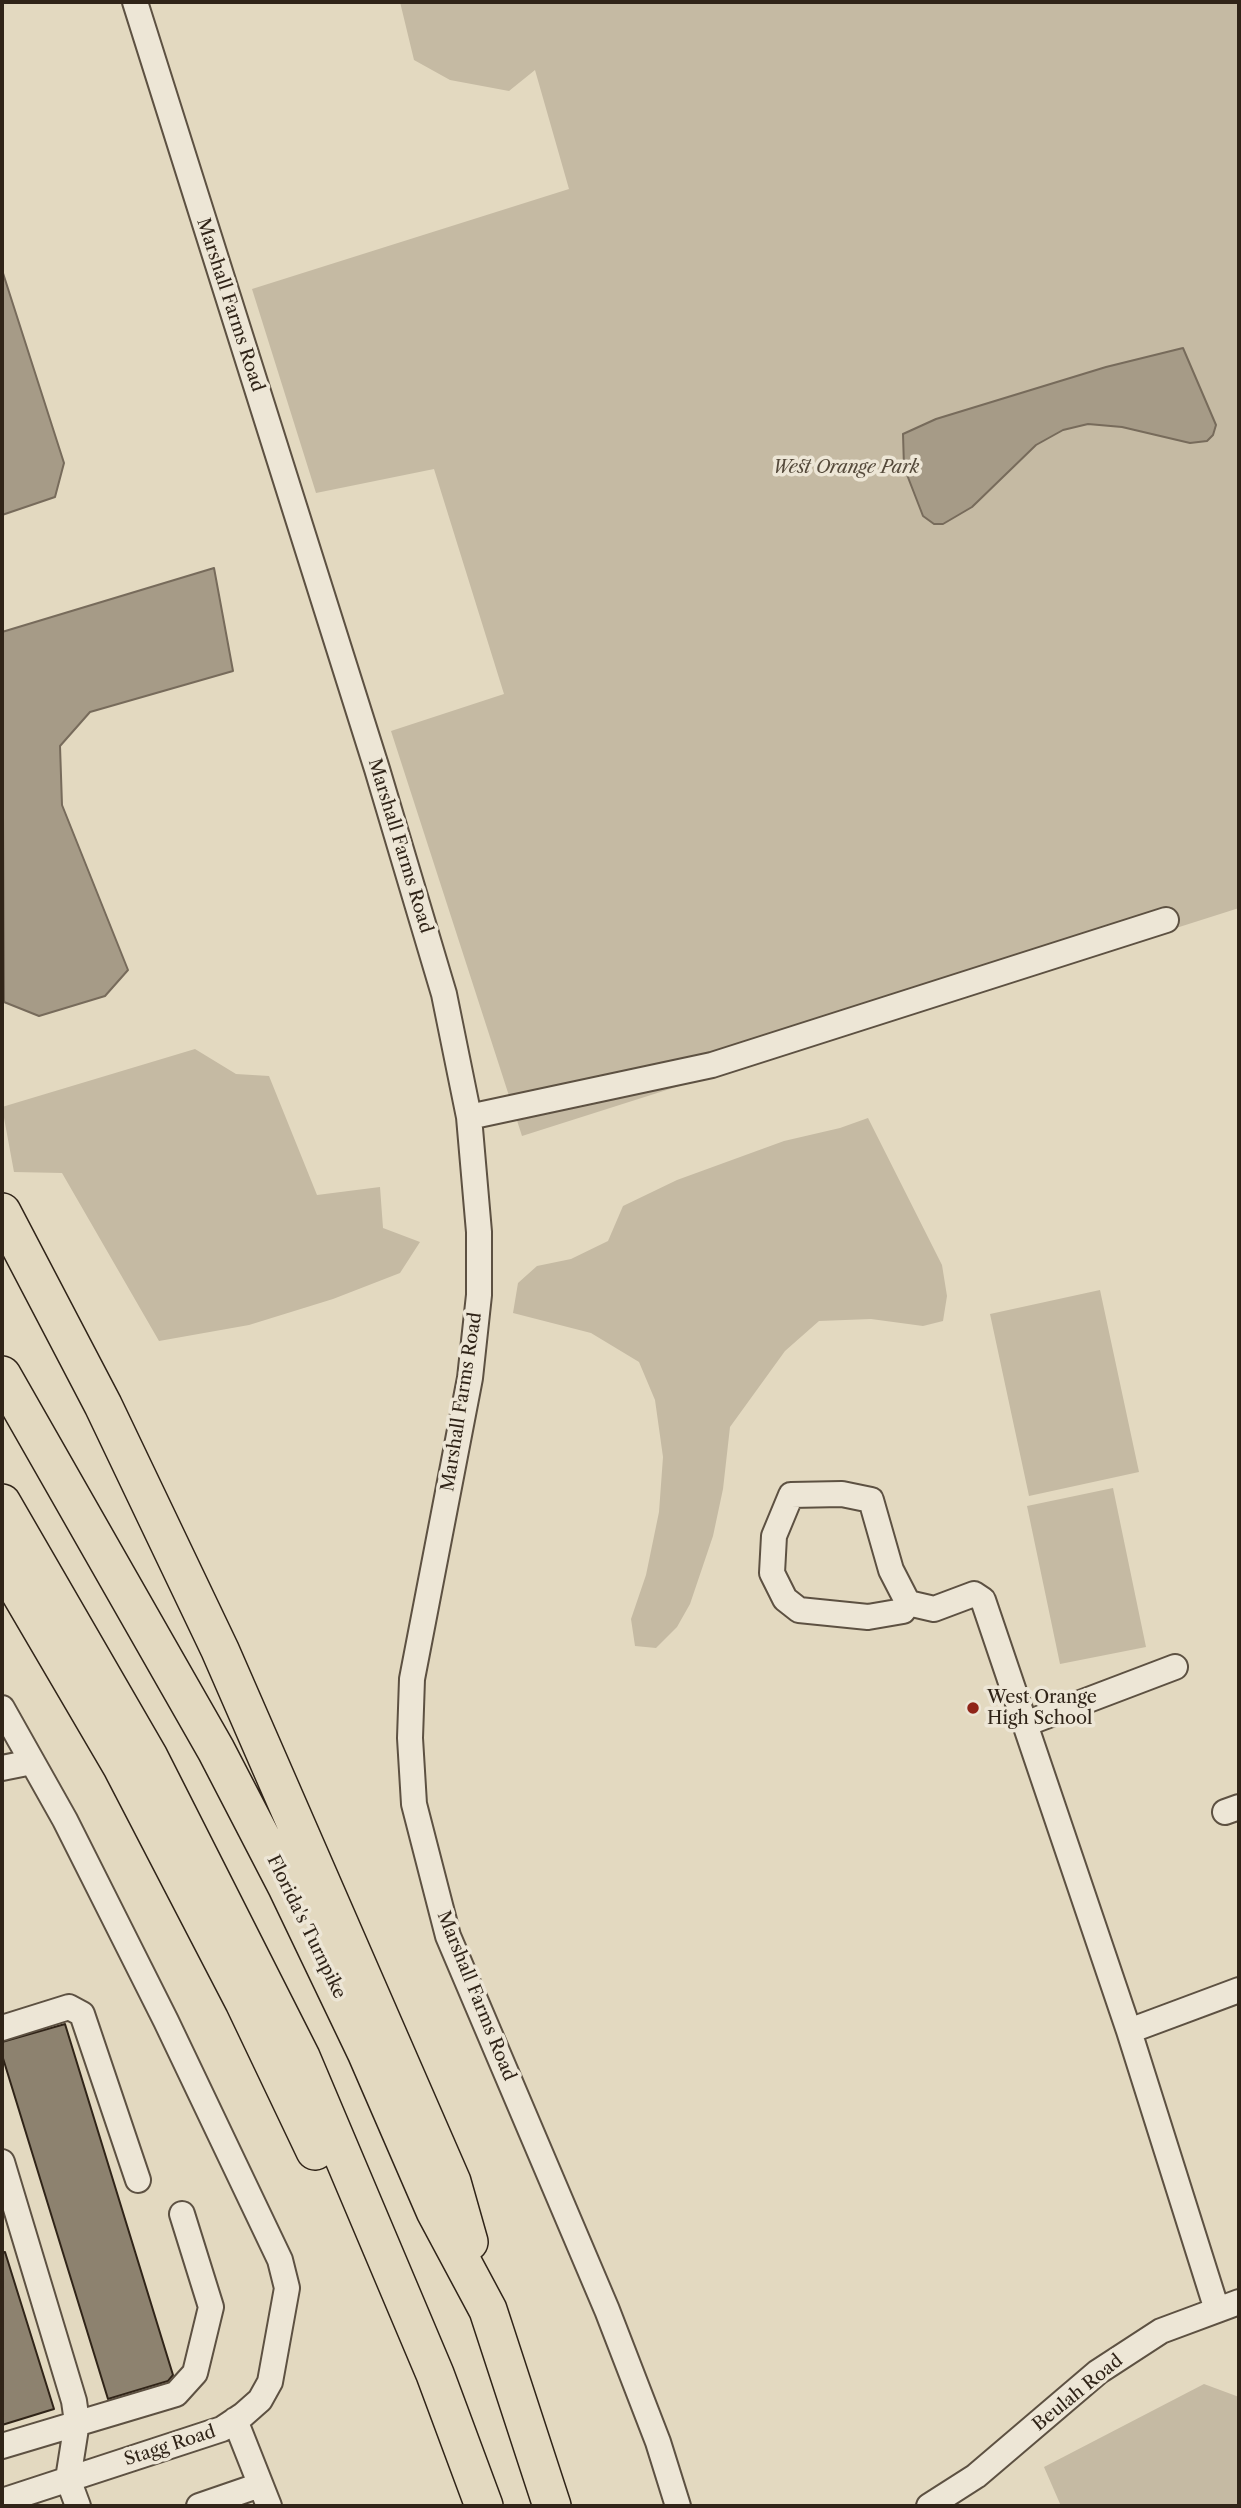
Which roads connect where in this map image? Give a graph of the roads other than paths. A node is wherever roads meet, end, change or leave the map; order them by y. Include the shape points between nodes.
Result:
1 (135, 2) edge
2 (1166, 920) dead end
3 (469, 1117) junction
4 (2, 1212) edge
5 (2, 1375) edge
6 (2, 1503) edge
7 (2, 1562) edge
8 (908, 1604) junction
9 (1175, 1667) dead end
10 (2, 1708) edge
11 (1025, 1724) junction
12 (32, 1762) junction
13 (2, 1768) edge
14 (1239, 1990) edge
15 (2, 2028) edge
16 (1129, 2031) junction
17 (2, 2162) edge
18 (138, 2180) dead end
19 (183, 2214) dead end
20 (1228, 2306) edge
21 (488, 2310) junction
22 (435, 2374) junction
23 (235, 2420) junction
24 (77, 2422) junction
25 (2, 2446) edge
26 (68, 2479) junction
27 (265, 2496) edge
28 (2, 2501) edge
29 (78, 2506) edge
30 (199, 2506) edge
31 (484, 2506) edge
32 (552, 2506) edge
33 (678, 2506) edge
34 (929, 2506) edge

1 - 3 street, Marshall Farms Road via 381,779 444,994
2 - 3 street via 712,1065
3 - 33 street, Marshall Farms Road via 480,1231 479,1295 470,1378 411,1679 414,1804 448,1936 607,2310
4 - 21 highway via 103,1405 220,1650 452,2182
5 - 21 highway, Florida's Turnpike via 216,1749 366,2052 435,2211
6 - 22 highway via 149,1757 227,1906 301,2057
7 - 22 highway via 122,1768 244,2002 337,2196
8 - 8 street via 891,1570 871,1500 842,1494 791,1494 774,1536 772,1573 785,1600 799,1610 868,1617 903,1611
8 - 11 street via 934,1609 974,1594 983,1600
9 - 11 street
10 - 12 street
11 - 16 street
12 - 13 street
12 - 23 street, Stagg Road via 166,2021 275,2248 287,2288 270,2382 260,2400
14 - 16 street
15 - 18 street via 69,2007 82,2014
16 - 20 street
17 - 24 street
19 - 24 street via 211,2307 195,2373 176,2394
20 - 34 street, Beulah Road via 1161,2330 1098,2372 976,2476
21 - 32 highway, Florida's Turnpike
22 - 31 highway
23 - 26 street, Stagg Road via 222,2429
23 - 27 street
24 - 25 street
24 - 26 street
26 - 28 street, Stagg Road
26 - 29 street
27 - 30 street

